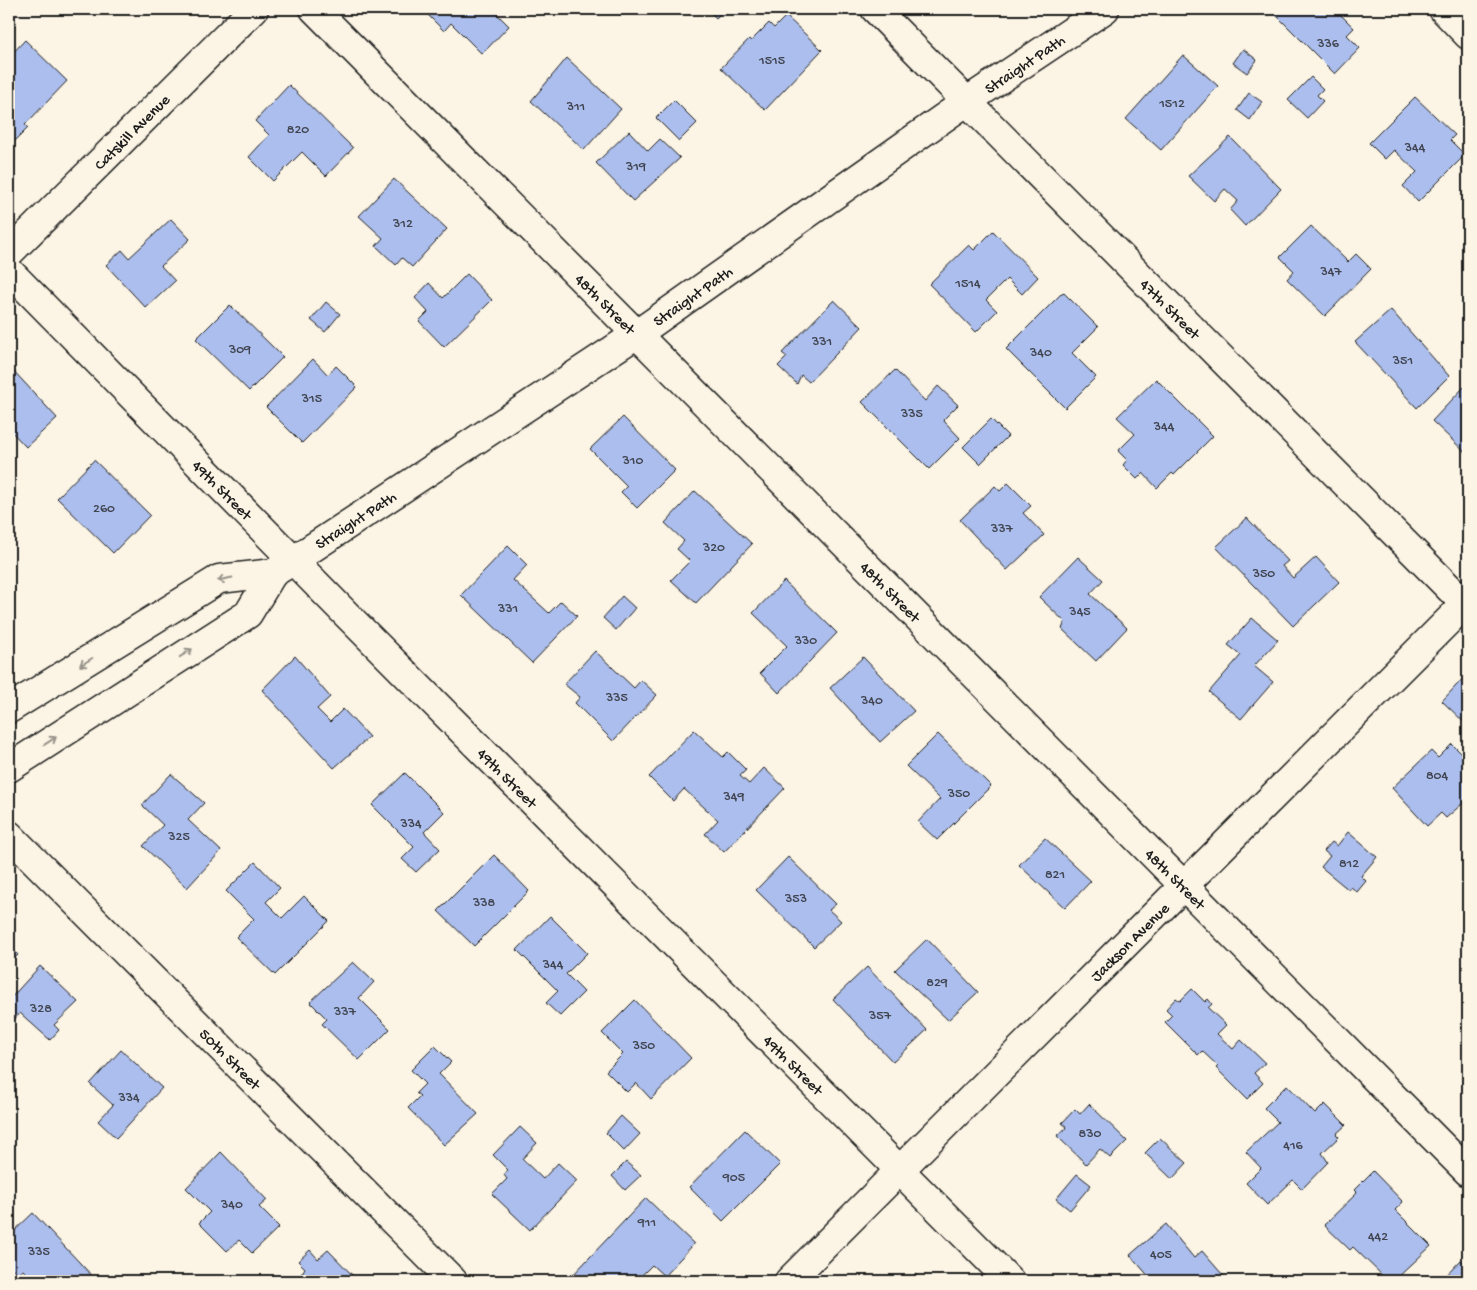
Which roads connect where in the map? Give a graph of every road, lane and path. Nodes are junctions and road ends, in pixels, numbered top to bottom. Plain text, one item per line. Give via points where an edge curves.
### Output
1 (254, 9) edge
2 (314, 9) edge
3 (874, 9) edge
4 (1105, 9) edge
5 (1443, 9) edge
6 (1468, 34) edge
7 (966, 102) junction
8 (9, 253) edge
9 (9, 271) edge
10 (637, 334) junction
11 (284, 566) junction
12 (1467, 604) edge
13 (9, 709) edge
14 (9, 768) edge
15 (9, 836) edge
16 (1184, 886) junction
17 (900, 1171) junction
18 (1468, 1172) edge
19 (453, 1281) edge
20 (789, 1281) edge
21 (1010, 1281) edge

1 - 8 street, Catskill Avenue
2 - 10 street, 48th Street
3 - 7 street, 47th Street
4 - 7 street, Straight Path
5 - 6 street
7 - 10 street, Straight Path
7 - 12 street, 47th Street
9 - 11 street, 49th Street
10 - 11 street, Straight Path
10 - 16 street, 48th Street
11 -> 13 street, Straight Path via 219,580
14 -> 11 street, Straight Path via 248,614
11 - 17 street, 49th Street
12 - 16 street, Jackson Avenue
15 - 19 street, 50th Street
16 - 17 street, Jackson Avenue
16 - 18 street, 48th Street
17 - 20 street, Jackson Avenue
17 - 21 street, 49th Street

